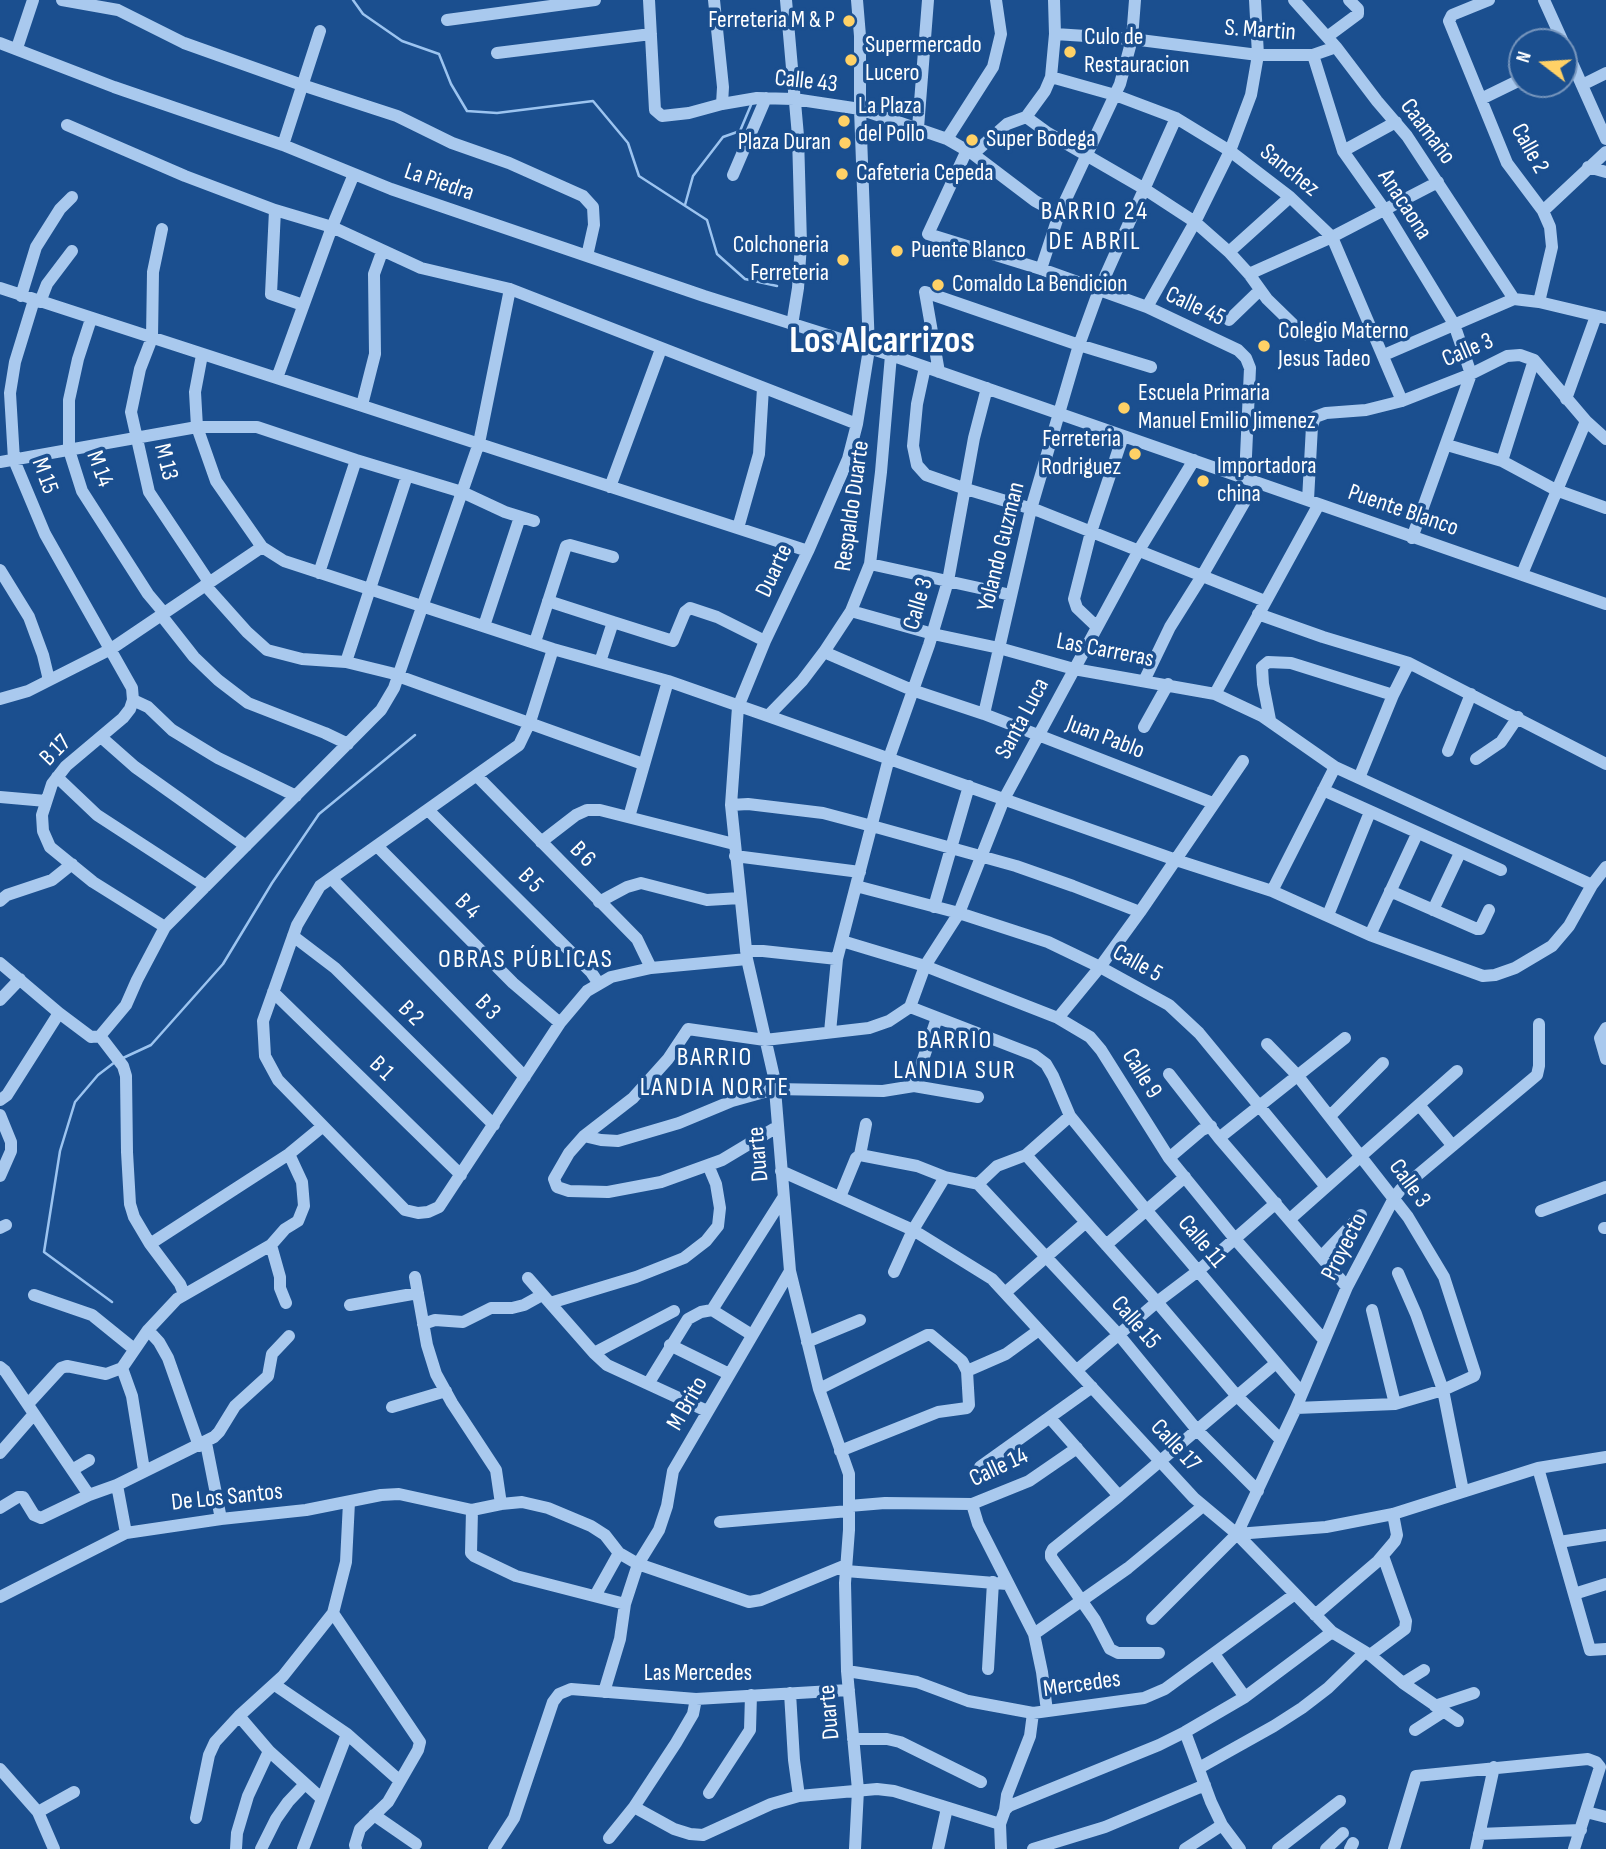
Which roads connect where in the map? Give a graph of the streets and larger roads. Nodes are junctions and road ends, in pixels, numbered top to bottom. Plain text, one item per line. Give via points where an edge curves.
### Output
1 (33, 0) edge
2 (62, 0) edge
3 (595, 0) edge
4 (649, 0) edge
5 (714, 0) edge
6 (786, 0) edge
7 (857, 0) edge
8 (929, 0) edge
9 (996, 0) edge
10 (1054, 0) edge
11 (1135, 0) edge
12 (1255, 0) edge
13 (1294, 0) edge
14 (1349, 0) edge
15 (1487, 0) edge
16 (1544, 0) edge
17 (541, 4) edge
18 (447, 20) dead end
19 (1556, 28) edge
20 (320, 32) dead end
21 (651, 34) junction
22 (1055, 34) junction
23 (1132, 39) junction
24 (1331, 42) junction
25 (0, 43) edge
26 (18, 48) junction
27 (497, 53) dead end
28 (1258, 55) junction
29 (1313, 55) junction
30 (1606, 73) edge
31 (1051, 77) junction
32 (1578, 77) edge
33 (302, 85) junction
34 (1582, 85) junction
35 (1508, 86) edge
36 (1115, 94) junction
37 (766, 98) junction
38 (794, 99) junction
39 (1481, 99) junction
40 (722, 104) junction
41 (860, 110) junction
42 (1026, 117) junction
43 (1176, 118) junction
44 (1396, 122) junction
45 (67, 125) dead end
46 (918, 128) junction
47 (947, 139) junction
48 (1606, 139) edge
49 (283, 145) junction
50 (1230, 151) junction
51 (1343, 151) junction
52 (970, 152) junction
53 (1606, 152) edge
54 (1087, 155) junction
55 (1588, 167) junction
56 (1606, 172) edge
57 (354, 174) junction
58 (733, 174) dead end
59 (1438, 182) junction
60 (1143, 188) junction
61 (72, 197) dead end
62 (1290, 197) junction
63 (275, 209) junction
64 (1384, 209) junction
65 (1543, 211) junction
66 (1059, 214) junction
67 (1195, 222) junction
68 (331, 227) junction
69 (162, 229) dead end
70 (1332, 237) junction
71 (72, 251) dead end
72 (382, 251) junction
73 (1229, 252) junction
74 (587, 256) junction
75 (1041, 269) junction
76 (1249, 274) junction
77 (0, 289) edge
78 (510, 289) junction
79 (1099, 290) junction
80 (1260, 290) junction
81 (31, 299) junction
82 (1514, 299) junction
83 (1539, 302) junction
84 (303, 305) junction
85 (1147, 307) junction
86 (1601, 317) edge
87 (92, 319) junction
88 (1229, 320) dead end
89 (1454, 324) junction
90 (792, 325) junction
91 (1304, 335) dead end
92 (152, 338) junction
93 (1079, 345) junction
94 (661, 349) junction
95 (869, 349) junction
96 (202, 355) junction
97 (891, 355) junction
98 (1384, 355) junction
99 (1534, 360) junction
100 (925, 366) junction
101 (1151, 367) dead end
102 (939, 372) junction
103 (1471, 374) junction
104 (278, 378) junction
105 (763, 388) junction
106 (987, 388) junction
107 (1566, 399) junction
108 (1402, 401) junction
109 (362, 405) junction
110 (1058, 414) junction
111 (1586, 421) junction
112 (857, 424) junction
113 (197, 427) junction
114 (1123, 436) junction
115 (137, 437) junction
116 (1606, 439) edge
117 (479, 443) junction
118 (1447, 445) junction
119 (69, 450) junction
120 (14, 460) junction
121 (356, 460) junction
122 (1194, 460) junction
123 (1502, 461) junction
124 (0, 462) edge
125 (407, 476) junction
126 (1251, 480) junction
127 (610, 487) junction
128 (965, 489) junction
129 (1556, 490) junction
130 (462, 492) junction
131 (1314, 502) junction
132 (1606, 508) edge
133 (1031, 509) junction
134 (520, 517) junction
135 (534, 521) dead end
136 (738, 528) junction
137 (1091, 532) junction
138 (1412, 538) junction
139 (262, 547) junction
140 (1139, 550) junction
141 (808, 551) junction
142 (613, 557) dead end
143 (870, 564) junction
144 (0, 570) edge
145 (319, 573) junction
146 (1522, 574) junction
147 (1202, 576) junction
148 (948, 581) junction
149 (207, 583) junction
150 (370, 589) junction
151 (1011, 595) junction
152 (548, 601) junction
153 (1265, 601) junction
154 (1606, 604) edge
155 (422, 606) junction
156 (851, 611) junction
157 (162, 614) junction
158 (1258, 614) junction
159 (613, 622) junction
160 (484, 626) junction
161 (1097, 627) junction
162 (933, 634) junction
163 (765, 641) junction
164 (535, 642) junction
165 (999, 648) junction
166 (111, 649) junction
167 (553, 649) junction
168 (824, 652) junction
169 (346, 662) junction
170 (600, 662) junction
171 (1409, 663) junction
172 (1074, 669) junction
173 (398, 676) junction
174 (49, 680) junction
175 (668, 681) junction
176 (1144, 681) junction
177 (1168, 684) junction
178 (912, 690) junction
179 (1215, 694) junction
180 (1471, 694) junction
181 (1393, 695) junction
182 (0, 699) edge
183 (133, 700) junction
184 (738, 707) junction
185 (984, 714) junction
186 (768, 716) junction
187 (1518, 718) junction
188 (1270, 720) junction
189 (530, 722) junction
190 (1144, 727) dead end
191 (1039, 735) junction
192 (101, 737) junction
193 (348, 744) junction
194 (1448, 751) dead end
195 (889, 758) junction
196 (1476, 759) dead end
197 (1243, 761) dead end
198 (643, 764) junction
199 (1606, 764) edge
200 (1335, 767) junction
201 (477, 776) junction
202 (57, 777) junction
203 (1359, 778) junction
204 (969, 786) junction
205 (1323, 790) junction
206 (296, 796) junction
207 (0, 797) edge
208 (1004, 799) junction
209 (46, 801) junction
210 (1213, 803) junction
211 (731, 805) junction
212 (428, 810) junction
213 (1370, 812) junction
214 (629, 817) junction
215 (872, 826) junction
216 (1417, 834) junction
217 (541, 842) junction
218 (246, 846) junction
219 (377, 846) junction
220 (950, 848) junction
221 (735, 850) junction
222 (1460, 853) junction
223 (982, 856) junction
224 (1177, 860) junction
225 (72, 864) junction
226 (1606, 867) edge
227 (1501, 870) dead end
228 (331, 878) junction
229 (858, 879) junction
230 (1592, 885) junction
231 (205, 887) junction
232 (1272, 891) junction
233 (1390, 891) junction
234 (740, 898) junction
235 (0, 901) edge
236 (599, 902) junction
237 (934, 907) junction
238 (1489, 909) dead end
239 (1433, 910) junction
240 (1140, 912) junction
241 (959, 913) junction
242 (1328, 915) junction
243 (165, 927) junction
244 (1370, 935) junction
245 (293, 936) junction
246 (842, 941) junction
247 (746, 955) junction
248 (837, 959) junction
249 (0, 963) edge
250 (925, 967) junction
251 (1100, 967) junction
252 (651, 968) junction
253 (20, 979) junction
254 (599, 984) junction
255 (273, 992) junction
256 (0, 1000) edge
257 (910, 1007) junction
258 (60, 1013) junction
259 (937, 1018) junction
260 (1058, 1018) junction
261 (560, 1023) junction
262 (1539, 1024) dead end
263 (1606, 1028) edge
264 (830, 1032) junction
265 (100, 1036) junction
266 (1345, 1038) dead end
267 (765, 1040) junction
268 (1267, 1044) dead end
269 (1603, 1052) edge
270 (1383, 1063) dead end
271 (1457, 1071) dead end
272 (1169, 1074) dead end
273 (1297, 1076) junction
274 (525, 1077) junction
275 (914, 1086) junction
276 (775, 1089) junction
277 (978, 1097) dead end
278 (0, 1100) edge
279 (1258, 1105) junction
280 (1420, 1106) junction
281 (0, 1115) edge
282 (1070, 1116) junction
283 (1330, 1116) junction
284 (866, 1124) dead end
285 (494, 1125) junction
286 (323, 1126) junction
287 (1211, 1126) junction
288 (777, 1127) junction
289 (583, 1136) junction
290 (1219, 1138) junction
291 (1452, 1145) junction
292 (289, 1154) junction
293 (860, 1155) junction
294 (1026, 1155) junction
295 (1363, 1156) junction
296 (1169, 1158) junction
297 (708, 1165) junction
298 (781, 1171) junction
299 (461, 1175) junction
300 (0, 1176) edge
301 (945, 1177) junction
302 (1185, 1177) junction
303 (978, 1184) junction
304 (1326, 1187) junction
305 (1606, 1187) edge
306 (840, 1197) junction
307 (783, 1198) junction
308 (1394, 1198) junction
309 (1276, 1203) junction
310 (1147, 1211) junction
311 (1541, 1211) dead end
312 (1361, 1215) dead end
313 (1290, 1219) junction
314 (1085, 1223) junction
315 (914, 1230) junction
316 (1236, 1239) junction
317 (150, 1244) junction
318 (271, 1245) junction
319 (1106, 1245) junction
320 (1322, 1256) junction
321 (1046, 1257) junction
322 (790, 1271) junction
323 (1198, 1271) junction
324 (894, 1272) dead end
325 (1398, 1273) dead end
326 (415, 1277) dead end
327 (528, 1278) dead end
328 (1348, 1287) junction
329 (1006, 1292) junction
330 (418, 1293) junction
331 (184, 1294) junction
332 (34, 1295) dead end
333 (546, 1299) junction
334 (1157, 1302) junction
335 (286, 1303) dead end
336 (351, 1305) dead end
337 (712, 1310) junction
338 (1371, 1310) dead end
339 (674, 1311) dead end
340 (860, 1320) dead end
341 (423, 1324) junction
342 (148, 1330) junction
343 (1040, 1330) junction
344 (752, 1335) junction
345 (1119, 1335) junction
346 (289, 1336) dead end
347 (1324, 1340) junction
348 (807, 1342) junction
349 (670, 1345) junction
350 (134, 1349) junction
351 (594, 1353) junction
352 (1276, 1363) junction
353 (0, 1367) edge
354 (122, 1368) junction
355 (1077, 1370) junction
356 (967, 1371) junction
357 (729, 1374) junction
358 (648, 1384) junction
359 (1093, 1387) junction
360 (820, 1389) junction
361 (1443, 1390) junction
362 (446, 1391) junction
363 (1302, 1393) junction
364 (1236, 1395) junction
365 (1395, 1405) junction
366 (392, 1407) dead end
367 (1296, 1408) junction
368 (31, 1409) junction
369 (708, 1411) junction
370 (1050, 1419) junction
371 (1197, 1430) junction
372 (1281, 1440) junction
373 (203, 1444) junction
374 (1077, 1448) junction
375 (840, 1451) junction
376 (0, 1453) edge
377 (1606, 1457) edge
378 (89, 1460) dead end
379 (1160, 1462) junction
380 (980, 1466) dead end
381 (1538, 1468) junction
382 (72, 1470) junction
383 (145, 1470) junction
384 (117, 1485) junction
385 (1258, 1491) junction
386 (1463, 1491) junction
387 (89, 1495) junction
388 (1119, 1496) junction
389 (349, 1502) junction
390 (501, 1504) junction
391 (972, 1504) junction
392 (1203, 1506) junction
393 (0, 1508) edge
394 (849, 1508) junction
395 (472, 1510) junction
396 (1393, 1514) junction
397 (221, 1519) junction
398 (720, 1522) dead end
399 (126, 1533) junction
400 (1237, 1534) junction
401 (1606, 1535) edge
402 (1559, 1542) junction
403 (619, 1553) junction
404 (1383, 1556) junction
405 (638, 1564) junction
406 (846, 1568) junction
407 (993, 1582) junction
408 (1007, 1584) junction
409 (1606, 1584) edge
410 (1295, 1594) junction
411 (1574, 1594) junction
412 (595, 1596) junction
413 (0, 1597) edge
414 (1081, 1602) junction
415 (625, 1604) junction
416 (333, 1613) junction
417 (1315, 1615) junction
418 (1153, 1619) dead end
419 (1332, 1632) junction
420 (1034, 1634) junction
421 (1606, 1649) edge
422 (1158, 1653) dead end
423 (1368, 1653) junction
424 (1214, 1654) junction
425 (988, 1669) dead end
426 (1424, 1670) dead end
427 (847, 1671) junction
428 (1403, 1683) junction
429 (275, 1685) junction
430 (849, 1690) junction
431 (604, 1692) junction
432 (790, 1693) junction
433 (1475, 1693) dead end
434 (751, 1695) junction
435 (1245, 1697) junction
436 (696, 1699) junction
437 (1439, 1709) junction
438 (1047, 1711) junction
439 (1033, 1713) junction
440 (239, 1716) junction
441 (1458, 1721) dead end
442 (1415, 1730) dead end
443 (1185, 1732) junction
444 (347, 1734) junction
445 (853, 1739) junction
446 (269, 1751) junction
447 (1494, 1767) junction
448 (1199, 1768) junction
449 (0, 1769) edge
450 (400, 1781) junction
451 (981, 1782) dead end
452 (305, 1784) junction
453 (1205, 1785) junction
454 (858, 1790) junction
455 (74, 1792) dead end
456 (709, 1793) dead end
457 (799, 1796) junction
458 (321, 1798) junction
459 (1340, 1801) dead end
460 (634, 1807) junction
461 (947, 1808) junction
462 (1005, 1810) junction
463 (38, 1812) junction
464 (1586, 1812) junction
465 (374, 1815) junction
466 (1606, 1817) edge
467 (196, 1818) dead end
468 (1000, 1825) junction
469 (1222, 1825) junction
470 (1581, 1830) junction
471 (1343, 1833) dead end
472 (1479, 1834) junction
473 (609, 1838) dead end
474 (416, 1844) dead end
475 (54, 1849) edge
476 (236, 1849) edge
477 (261, 1849) edge
478 (303, 1849) edge
479 (356, 1849) edge
480 (494, 1849) edge
481 (855, 1849) edge
482 (938, 1849) edge
483 (1001, 1849) edge
484 (1033, 1849) edge
485 (1185, 1849) edge
486 (1240, 1849) edge
487 (1278, 1849) edge
488 (1326, 1849) edge
489 (1394, 1849) edge
490 (1476, 1849) edge
491 (1574, 1849) edge

1 - 26 street
2 - 33 street via 118,10 184,43
3 - 17 street
4 - 21 street
5 - 40 street
6 - 38 street
7 - 41 street, Duarte
8 - 46 street
9 - 47 street via 1002,34 993,67
10 - 22 street
11 - 23 street
12 - 28 street
13 - 24 street, Caamaño
14 - 24 street, S. Martin via 1358,14
15 - 39 street, Calle 2 via 1449,17
16 - 19 street
17 - 18 street
20 - 33 street
21 - 27 street
21 - 40 street, Calle 43 via 658,114 689,113
22 - 23 street, S. Martin
22 - 31 street
23 - 28 street, S. Martin
23 - 36 street
24 - 29 street, S. Martin
24 - 44 street, Caamaño
25 - 26 street, La Piedra
26 - 49 street, La Piedra via 114,87
28 - 29 street, S. Martin
28 - 50 street via 1251,95
29 - 51 street, Anacaona
30 - 34 street
31 - 36 street, Sanchez
31 - 42 street
32 - 34 street
33 - 49 street
33 - 74 street via 397,116 452,144 583,196 593,207
34 - 48 street
35 - 39 street
36 - 43 street, Sanchez
36 - 54 street
37 - 38 street, Calle 43
37 - 40 street, Calle 43
37 - 58 street
38 - 41 street, Calle 43
38 - 90 street via 801,244
39 - 65 street, Calle 2 via 1507,163
41 - 46 street, Calle 43
41 - 95 street, Duarte
42 - 52 street via 1007,124
42 - 54 street
43 - 50 street, Sanchez
43 - 60 street, Yolando Guzman
44 - 51 street
44 - 59 street, Caamaño
45 - 63 street
46 - 47 street, Calle 43
47 - 52 street, Calle 43
49 - 57 street, La Piedra
50 - 62 street, Sanchez
50 - 67 street
51 - 64 street, Anacaona
52 - 66 street, Calle 43
52 - 75 street, Calle 45 via 928,234
53 - 55 street
54 - 60 street
54 - 66 street
55 - 56 street
55 - 65 street
57 - 68 street
57 - 74 street, La Piedra
59 - 64 street
59 - 82 street, Caamaño
60 - 67 street
60 - 79 street, Yolando Guzman
61 - 81 street via 38,244
62 - 70 street, Sanchez
62 - 73 street
63 - 68 street
63 - 84 street via 271,294
64 - 70 street
64 - 89 street, Anacaona
65 - 83 street, Calle 2 via 1552,247
66 - 75 street
67 - 73 street
67 - 85 street
68 - 72 street
68 - 84 street
69 - 92 street via 152,272
70 - 76 street
70 - 98 street, Sanchez
71 - 81 street
72 - 78 street via 421,268
72 - 109 street via 374,274 375,354
73 - 76 street
74 - 90 street, La Piedra
75 - 79 street, Calle 45
76 - 80 street
77 - 81 street
78 - 94 street
78 - 117 street
79 - 85 street, Calle 45
79 - 93 street, Yolando Guzman
80 - 88 street
80 - 91 street
81 - 87 street
81 - 120 street, M 15 via 10,393
82 - 83 street
82 - 89 street
83 - 86 street
84 - 104 street
85 - 126 street, Calle 45 via 1246,358 1250,368
86 - 107 street
87 - 92 street
87 - 119 street, M 14 via 69,400
89 - 98 street
89 - 103 street, Anacaona
90 - 95 street, La Piedra
92 - 96 street
92 - 115 street, M 13 via 139,369 131,412
93 - 101 street
93 - 102 street via 925,292
93 - 110 street, Yolando Guzman
94 - 105 street
94 - 127 street
95 - 97 street, Puente Blanco
95 - 112 street, Duarte
96 - 104 street
96 - 113 street via 195,392
97 - 100 street, Puente Blanco
97 - 143 street, Respaldo Duarte
98 - 108 street, Sanchez
99 - 103 street, Calle 3 via 1507,356
99 - 107 street
99 - 123 street
100 - 102 street, Puente Blanco
100 - 128 street via 913,446 917,465 926,475
102 - 106 street, Puente Blanco
103 - 108 street, Calle 3
103 - 118 street
104 - 109 street
105 - 112 street
105 - 136 street via 759,454
106 - 110 street, Puente Blanco
106 - 128 street, Calle 3
107 - 111 street
108 - 131 street, Calle 3 via 1315,417
109 - 117 street
110 - 114 street, Puente Blanco
110 - 133 street, Yolando Guzman
111 - 116 street
111 - 129 street
112 - 141 street, Duarte via 848,458
113 - 115 street
113 - 121 street via 257,426
113 - 139 street via 216,481
114 - 122 street, Puente Blanco
114 - 137 street
115 - 119 street
115 - 149 street, M 13 via 149,492
117 - 127 street
117 - 130 street
118 - 123 street
118 - 138 street
119 - 120 street
119 - 157 street, M 14 via 82,491
120 - 124 street
120 - 166 street, M 15 via 45,534
121 - 125 street
121 - 145 street
122 - 126 street, Puente Blanco
122 - 140 street, Santa Luca
123 - 129 street
125 - 130 street
125 - 150 street
126 - 131 street, Puente Blanco
126 - 147 street
127 - 136 street
128 - 133 street
128 - 148 street, Calle 3
129 - 132 street
129 - 146 street
130 - 134 street
130 - 155 street
131 - 138 street, Puente Blanco
131 - 153 street
133 - 137 street
133 - 151 street, Yolando Guzman
134 - 135 street
134 - 160 street
136 - 141 street
137 - 140 street
137 - 161 street via 1074,599
138 - 146 street, Puente Blanco
139 - 145 street via 284,561
139 - 149 street
140 - 147 street
140 - 161 street, Santa Luca
141 - 163 street, Duarte
142 - 152 street via 566,546
143 - 148 street
143 - 156 street, Respaldo Duarte
144 - 174 street via 29,617
145 - 150 street
146 - 154 street, Puente Blanco
147 - 153 street
147 - 176 street
148 - 151 street
148 - 162 street, Calle 3
149 - 157 street
149 - 169 street, M 13 via 267,649 302,659
150 - 155 street
150 - 169 street
151 - 165 street, Yolando Guzman
152 - 159 street
152 - 164 street
153 - 158 street
155 - 160 street
155 - 173 street
156 - 162 street, Las Carreras
156 - 168 street, Respaldo Duarte
157 - 166 street
157 - 193 street, M 14 via 194,657 248,702
158 - 171 street
158 - 179 street
159 - 163 street via 673,641 690,608
159 - 170 street
160 - 164 street
161 - 172 street, Santa Luca
162 - 165 street, Las Carreras
162 - 178 street, Calle 3
163 - 184 street, Duarte
164 - 167 street
165 - 172 street, Las Carreras
165 - 185 street, Yolando Guzman
166 - 174 street
166 - 183 street via 132,688
167 - 170 street
167 - 189 street
168 - 178 street, Juan Pablo
168 - 186 street, Respaldo Duarte
169 - 173 street, M 13
170 - 175 street
171 - 180 street
171 - 181 street
172 - 176 street, Las Carreras
172 - 191 street, Santa Luca
173 - 189 street, M 13
173 - 193 street via 381,710
174 - 182 street
175 - 184 street
175 - 198 street
176 - 177 street, Las Carreras
177 - 179 street, Las Carreras
177 - 190 street
178 - 185 street, Juan Pablo
178 - 195 street, Calle 3
179 - 188 street, Las Carreras
180 - 187 street
180 - 194 street
181 - 188 street via 1291,663 1268,662 1262,667
181 - 203 street
183 - 192 street, B 17 via 123,719
183 - 206 street via 218,758
184 - 186 street
184 - 211 street, Duarte
185 - 191 street, Juan Pablo
186 - 195 street
187 - 196 street via 1501,743
187 - 199 street
188 - 200 street, Las Carreras
189 - 198 street, M 13
189 - 201 street via 519,745
191 - 208 street, Santa Luca
191 - 210 street, Juan Pablo
192 - 202 street, B 17
192 - 218 street via 135,767
193 - 206 street
195 - 204 street
195 - 215 street, Calle 3
197 - 210 street
198 - 214 street
200 - 203 street, Las Carreras
200 - 205 street
201 - 212 street
201 - 217 street, B 6
202 - 209 street, B 17
202 - 231 street via 97,815
203 - 230 street, Las Carreras
204 - 208 street
204 - 220 street
205 - 213 street
205 - 232 street
206 - 218 street
207 - 209 street
208 - 223 street, Santa Luca
208 - 224 street
209 - 225 street, B 17 via 43,831 50,847
210 - 224 street
211 - 215 street via 823,813
211 - 221 street, Duarte
212 - 219 street
212 - 254 street, B 5
213 - 216 street
213 - 242 street
214 - 217 street, Calle 5 via 587,810
214 - 221 street, Calle 5
215 - 220 street
215 - 229 street, Calle 3
216 - 222 street
216 - 233 street
217 - 236 street, B 6
218 - 231 street
219 - 228 street
219 - 261 street, B 4 via 513,983
220 - 223 street
220 - 237 street
221 - 229 street, Calle 5
221 - 234 street, Duarte
222 - 227 street
222 - 239 street
223 - 240 street
223 - 241 street, Santa Luca
224 - 232 street
224 - 240 street
225 - 235 street via 52,880
225 - 243 street, B 17
226 - 230 street
228 - 245 street via 320,886
228 - 274 street, B 3
229 - 237 street, Calle 5
229 - 246 street, Calle 3
230 - 244 street via 1552,946 1496,975 1483,976
231 - 243 street
232 - 242 street
233 - 239 street
233 - 244 street
234 - 236 street via 707,900 641,883
234 - 247 street, Duarte
236 - 252 street, B 6 via 637,939
237 - 241 street, Calle 5
238 - 239 street via 1479,930
240 - 251 street
241 - 250 street, Santa Luca
241 - 251 street, Calle 5 via 1048,942
242 - 244 street
243 - 265 street via 126,1005
245 - 255 street
245 - 285 street, B 2 via 335,968
246 - 248 street, Calle 3
246 - 250 street, Calle 9
247 - 248 street via 763,950
247 - 252 street
247 - 267 street, Duarte
248 - 264 street, Calle 3
249 - 253 street
250 - 257 street, Santa Luca
250 - 260 street, Calle 9
251 - 260 street
251 - 279 street, Calle 5 via 1169,1005 1199,1033
252 - 254 street
253 - 256 street
253 - 258 street
254 - 261 street via 587,991
255 - 286 street via 263,1021 265,1056 278,1080
255 - 299 street, B 1
257 - 259 street, Calle 11
257 - 264 street via 869,1028
258 - 265 street via 91,1037
258 - 278 street
259 - 275 street
259 - 282 street, Calle 11 via 1034,1055 1046,1064
260 - 296 street, Calle 9 via 1090,1037 1101,1050
261 - 274 street
262 - 291 street, Proyecto via 1537,1075
263 - 269 street via 1600,1038
264 - 267 street
265 - 317 street via 126,1076 130,1204
266 - 273 street
267 - 276 street, Duarte
267 - 289 street via 688,1029 633,1098
268 - 273 street, Calle 3
270 - 283 street
271 - 280 street
272 - 287 street
273 - 279 street
273 - 283 street, Calle 3
274 - 285 street
275 - 276 street via 883,1091
275 - 277 street
276 - 288 street, Duarte
276 - 289 street via 618,1141
279 - 290 street
279 - 304 street, Calle 5
280 - 291 street
280 - 295 street
281 - 300 street via 11,1152
282 - 294 street
282 - 310 street, Calle 11
283 - 295 street, Calle 3
284 - 293 street
285 - 299 street
286 - 292 street
286 - 299 street via 405,1210 418,1213 439,1207
287 - 290 street
287 - 296 street
288 - 297 street
288 - 298 street, Duarte
289 - 297 street via 554,1179 557,1187 608,1192 661,1182
290 - 309 street
291 - 308 street, Proyecto
292 - 317 street
292 - 318 street via 302,1182 304,1206 298,1221
293 - 301 street via 917,1166
293 - 306 street
294 - 303 street via 997,1166
294 - 314 street
295 - 304 street
295 - 308 street, Calle 3
296 - 302 street, Calle 9
297 - 333 street via 720,1208 718,1226 706,1241 684,1258 636,1277
298 - 306 street, Calle 17
298 - 307 street, Duarte
301 - 303 street
301 - 315 street
302 - 310 street
302 - 316 street, Calle 9
303 - 321 street, Calle 15
304 - 313 street
305 - 311 street
306 - 315 street, Calle 17
307 - 322 street, Duarte
307 - 337 street
308 - 328 street, Proyecto
308 - 361 street, Calle 3 via 1444,1277 1475,1373
309 - 313 street
309 - 316 street
310 - 319 street
310 - 323 street, Calle 11
312 - 320 street
313 - 320 street
314 - 319 street
314 - 321 street
315 - 324 street
315 - 329 street, Calle 17 via 985,1273
316 - 323 street
316 - 347 street, Calle 9
317 - 331 street
318 - 331 street
318 - 335 street
319 - 334 street
320 - 328 street
321 - 329 street
321 - 345 street, Calle 15
322 - 344 street, M Brito
322 - 348 street, Duarte
323 - 334 street
323 - 352 street, Calle 11
325 - 361 street
326 - 330 street
327 - 333 street
328 - 347 street, Proyecto
329 - 343 street, Calle 17
330 - 336 street
330 - 341 street
331 - 342 street
332 - 350 street via 92,1315
333 - 341 street via 491,1308 463,1322
333 - 351 street
334 - 345 street
334 - 364 street
337 - 344 street
337 - 349 street via 688,1319
338 - 365 street
339 - 351 street
340 - 348 street
341 - 362 street via 436,1374
342 - 350 street
342 - 373 street via 168,1358
343 - 355 street, Calle 17
343 - 356 street via 1006,1354
344 - 357 street, M Brito
345 - 355 street
345 - 371 street, Calle 15
346 - 373 street via 272,1354 268,1376
347 - 363 street, Proyecto
348 - 360 street, Duarte
349 - 357 street
349 - 358 street
350 - 354 street
351 - 358 street via 607,1365
352 - 363 street, Calle 11
352 - 364 street
353 - 368 street
354 - 368 street via 106,1374 61,1368
354 - 383 street via 132,1396
355 - 359 street, Calle 17
356 - 360 street via 962,1361 927,1335
356 - 375 street via 967,1408 938,1412
357 - 369 street, M Brito
358 - 369 street
359 - 370 street
359 - 379 street, Calle 17
360 - 375 street, Duarte
361 - 365 street
361 - 386 street
362 - 366 street
362 - 390 street via 496,1470
363 - 367 street, Proyecto
364 - 371 street
364 - 372 street
365 - 367 street
367 - 372 street, Proyecto
368 - 376 street
368 - 382 street
369 - 405 street, M Brito via 673,1471 659,1530
370 - 374 street
370 - 380 street
371 - 379 street
371 - 385 street, Calle 15
372 - 385 street, Proyecto
373 - 383 street
373 - 397 street
374 - 388 street
374 - 391 street, Calle 14 via 1029,1481
375 - 394 street, Duarte via 849,1474
377 - 381 street
378 - 382 street
379 - 388 street
379 - 392 street, Calle 17
381 - 386 street
381 - 402 street
382 - 387 street
383 - 384 street
384 - 387 street
384 - 399 street
385 - 400 street, Proyecto
386 - 396 street
387 - 393 street via 41,1518 23,1497
388 - 414 street via 1051,1553
389 - 395 street, De Los Santos via 398,1494
389 - 397 street, De Los Santos
389 - 416 street via 346,1562
390 - 395 street
390 - 403 street via 522,1502 570,1517 605,1535
391 - 394 street, Calle 14 via 885,1503
391 - 408 street
392 - 400 street, Calle 17
392 - 414 street
394 - 398 street, Calle 14
394 - 406 street, Duarte
395 - 412 street via 474,1556 516,1576
396 - 400 street via 1326,1527
396 - 404 street via 1396,1538
397 - 399 street, De Los Santos
399 - 413 street, De Los Santos
400 - 410 street, Calle 17
400 - 418 street, Proyecto
401 - 402 street
402 - 411 street
403 - 405 street
403 - 412 street
404 - 417 street
404 - 423 street via 1405,1629
405 - 406 street via 749,1602
405 - 415 street, M Brito
406 - 407 street
406 - 427 street, Duarte
407 - 408 street
407 - 425 street
408 - 420 street
409 - 411 street
410 - 417 street, Calle 17
410 - 424 street, Mercedes
411 - 421 street via 1590,1650
412 - 415 street
414 - 420 street
414 - 422 street via 1114,1652
415 - 431 street, M Brito via 621,1639
416 - 429 street
416 - 450 street via 420,1742
417 - 419 street, Calle 17
419 - 423 street, Calle 17
419 - 435 street
420 - 438 street
423 - 428 street, Calle 17
423 - 448 street via 1302,1708
424 - 435 street
424 - 438 street, Mercedes via 1154,1695
426 - 428 street
427 - 430 street, Duarte
427 - 439 street, Mercedes via 918,1682 968,1701
428 - 437 street, Calle 17
429 - 440 street
429 - 444 street
430 - 432 street, Las Mercedes
430 - 445 street, Duarte
431 - 436 street, Las Mercedes
431 - 480 street, Las Mercedes via 571,1689 553,1702 514,1818
432 - 434 street, Las Mercedes
432 - 457 street
433 - 437 street
434 - 436 street, Las Mercedes
434 - 456 street via 750,1730
435 - 443 street
436 - 460 street via 677,1743
437 - 441 street, Calle 17
437 - 442 street
438 - 439 street, Mercedes
439 - 462 street
440 - 446 street
440 - 467 street via 209,1755
443 - 448 street
443 - 462 street
444 - 450 street
444 - 458 street
445 - 451 street via 900,1742
445 - 454 street, Duarte
446 - 452 street
446 - 476 street via 248,1796
447 - 464 street via 1596,1762 1600,1768
447 - 472 street
447 - 489 street via 1416,1776
448 - 453 street
449 - 463 street
450 - 465 street
452 - 458 street
452 - 477 street via 276,1819
453 - 469 street
453 - 484 street via 1105,1827
454 - 457 street
454 - 461 street via 894,1791
454 - 481 street, Duarte
455 - 463 street
457 - 460 street via 703,1835 674,1829
458 - 478 street
459 - 487 street
460 - 473 street
461 - 468 street
461 - 482 street
462 - 468 street
463 - 475 street
464 - 466 street
464 - 470 street
465 - 474 street
465 - 479 street via 360,1829
468 - 483 street
469 - 485 street
469 - 486 street
470 - 472 street
470 - 491 street
471 - 488 street
472 - 490 street

